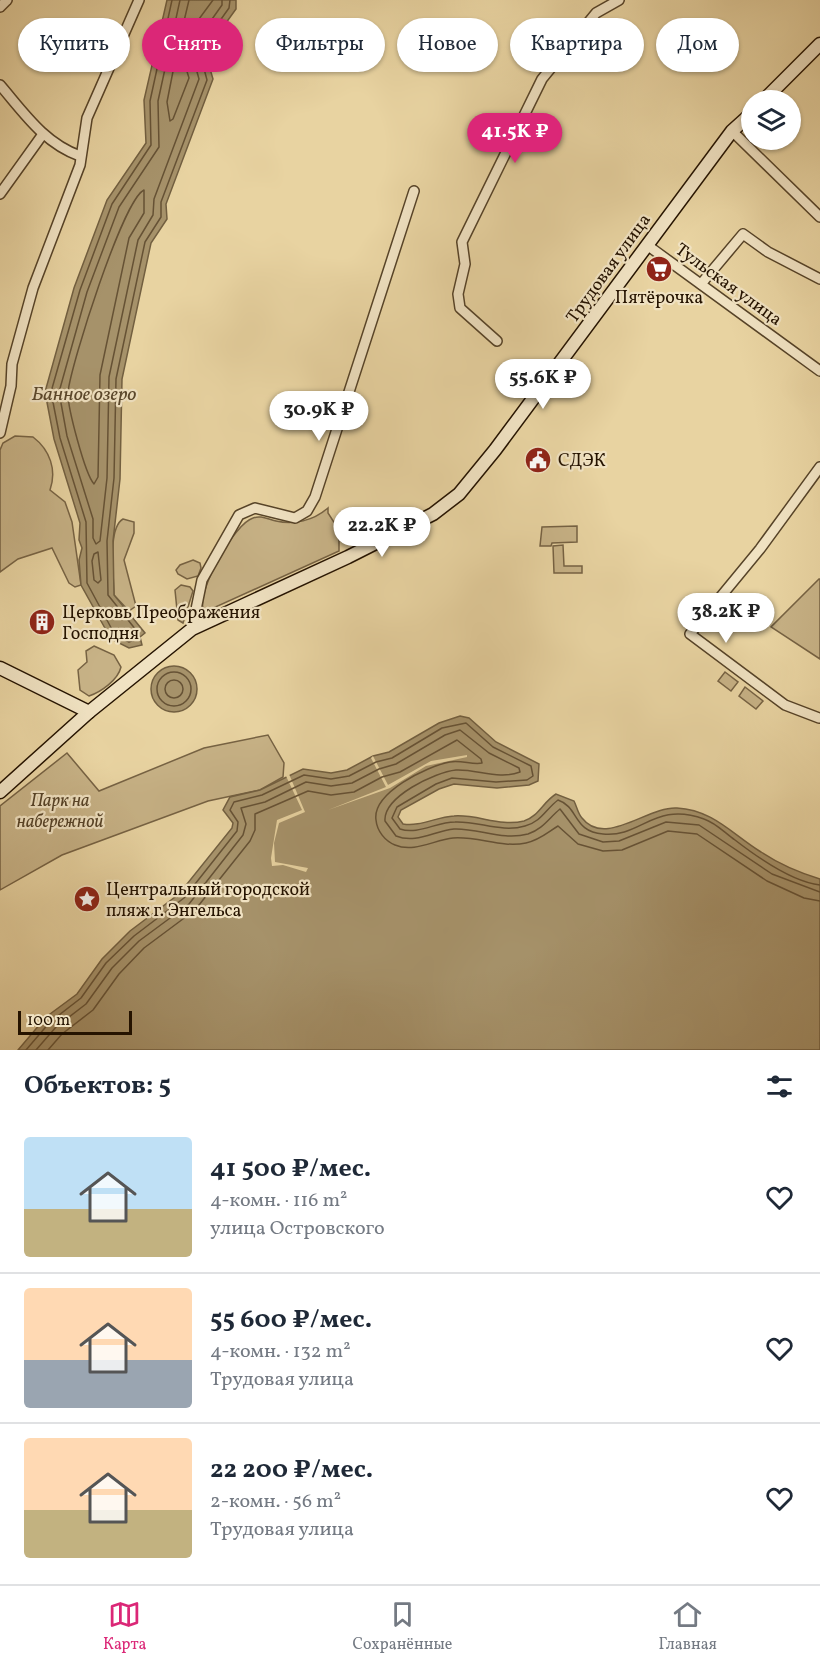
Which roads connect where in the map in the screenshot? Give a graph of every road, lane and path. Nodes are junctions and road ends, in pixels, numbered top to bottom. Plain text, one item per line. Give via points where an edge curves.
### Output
1 (7, 0) edge
2 (139, 0) edge
3 (619, 0) edge
4 (0, 7) edge
5 (818, 47) edge
6 (0, 85) edge
7 (774, 90) edge
8 (741, 123) edge
9 (732, 131) junction
10 (43, 134) junction
11 (80, 156) junction
12 (414, 191) dead end
13 (0, 194) edge
14 (820, 218) edge
15 (647, 245) junction
16 (820, 279) edge
17 (700, 284) junction
18 (497, 341) dead end
19 (820, 371) edge
20 (0, 433) edge
21 (820, 467) edge
22 (192, 629) junction
23 (0, 668) edge
24 (89, 712) junction
25 (819, 718) edge
26 (0, 792) edge

1 - 4 street
2 - 11 street via 87,118
3 - 18 street via 596,12 542,79 462,242 465,264 458,294 460,308
5 - 7 main road
6 - 10 street
8 - 9 main road, Трудовая улица
9 - 14 street
9 - 15 main road, Трудовая улица
10 - 11 street via 64,150
10 - 13 street
11 - 20 street via 80,165 33,288 12,364
12 - 22 street via 315,498 307,511 295,518 255,508 239,515 201,580
15 - 17 street, Тульская улица
15 - 22 main road, Трудовая улица via 459,494 433,514 391,537
16 - 17 street via 742,234
17 - 19 street, Тульская улица
21 - 25 street via 760,549 690,634 785,705
22 - 24 main road, Трудовая улица
23 - 24 main road
24 - 26 main road, Трудовая улица

